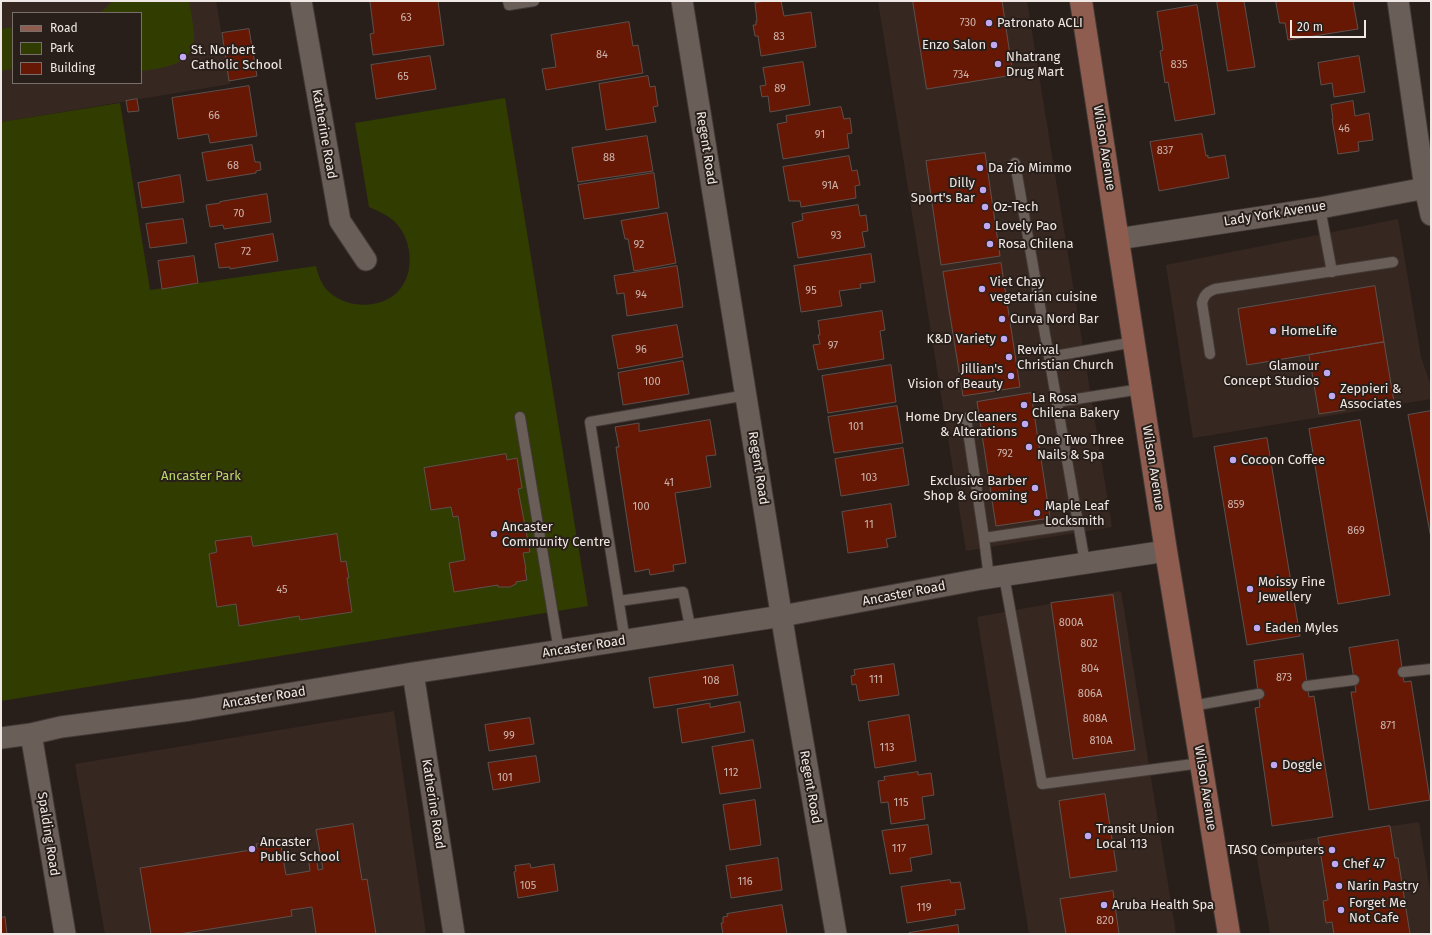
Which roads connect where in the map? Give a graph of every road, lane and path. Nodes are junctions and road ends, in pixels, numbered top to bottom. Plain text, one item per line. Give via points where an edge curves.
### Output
1 (301, 1) edge
2 (508, 1) edge
3 (534, 1) edge
4 (682, 1) edge
5 (1081, 1) edge
6 (1398, 1) edge
7 (1015, 163) dead end
8 (1428, 187) edge
9 (1320, 208) junction
10 (1431, 215) edge
11 (1118, 239) junction
12 (366, 260) dead end
13 (1393, 262) dead end
14 (1332, 272) junction
15 (1134, 342) junction
16 (1210, 354) dead end
17 (1049, 357) junction
18 (1141, 389) junction
19 (746, 395) junction
20 (1056, 402) junction
21 (520, 417) dead end
22 (966, 418) dead end
23 (1078, 524) junction
24 (984, 538) junction
25 (1166, 551) junction
26 (1085, 563) junction
27 (996, 577) junction
28 (619, 601) junction
29 (782, 616) junction
30 (691, 631) junction
31 (625, 641) junction
32 (559, 651) junction
33 (1431, 669) edge
34 (1403, 672) dead end
35 (413, 673) junction
36 (1354, 680) dead end
37 (1307, 686) dead end
38 (1259, 694) dead end
39 (1192, 706) junction
40 (31, 734) junction
41 (1, 738) edge
42 (1201, 763) junction
43 (65, 934) edge
44 (454, 934) edge
45 (836, 934) edge
46 (1229, 934) edge

1 - 12 street, Katherine Road via 340,221
2 - 3 lane via 508,5
4 - 19 street, Regent Road
5 - 11 main road, Wilson Avenue
6 - 8 street
7 - 17 lane
8 - 9 street, Lady York Avenue
8 - 10 street
9 - 11 street, Lady York Avenue
9 - 14 lane
11 - 15 main road, Wilson Avenue
13 - 14 lane
14 - 16 lane via 1208,292 1203,296 1202,303
15 - 17 lane
15 - 18 main road, Wilson Avenue
17 - 20 lane
18 - 20 lane
18 - 25 main road, Wilson Avenue
19 - 28 lane via 590,422
19 - 29 street, Regent Road
20 - 23 lane
21 - 32 lane
22 - 24 lane
23 - 24 lane
23 - 26 lane
24 - 27 lane
25 - 26 street, Ancaster Road
25 - 39 main road, Wilson Avenue
26 - 27 street, Ancaster Road
27 - 29 street, Ancaster Road
27 - 42 lane via 1042,784
28 - 30 lane via 683,592
28 - 31 lane
29 - 30 street, Ancaster Road
29 - 45 street, Regent Road
30 - 31 street, Ancaster Road
31 - 32 street, Ancaster Road
32 - 35 street, Ancaster Road
33 - 34 lane
35 - 40 street, Ancaster Road via 190,710 61,727
35 - 44 street, Katherine Road
36 - 37 lane
38 - 39 lane
39 - 42 main road, Wilson Avenue
40 - 41 street, Ancaster Road
40 - 43 street, Spalding Road
42 - 46 main road, Wilson Avenue

